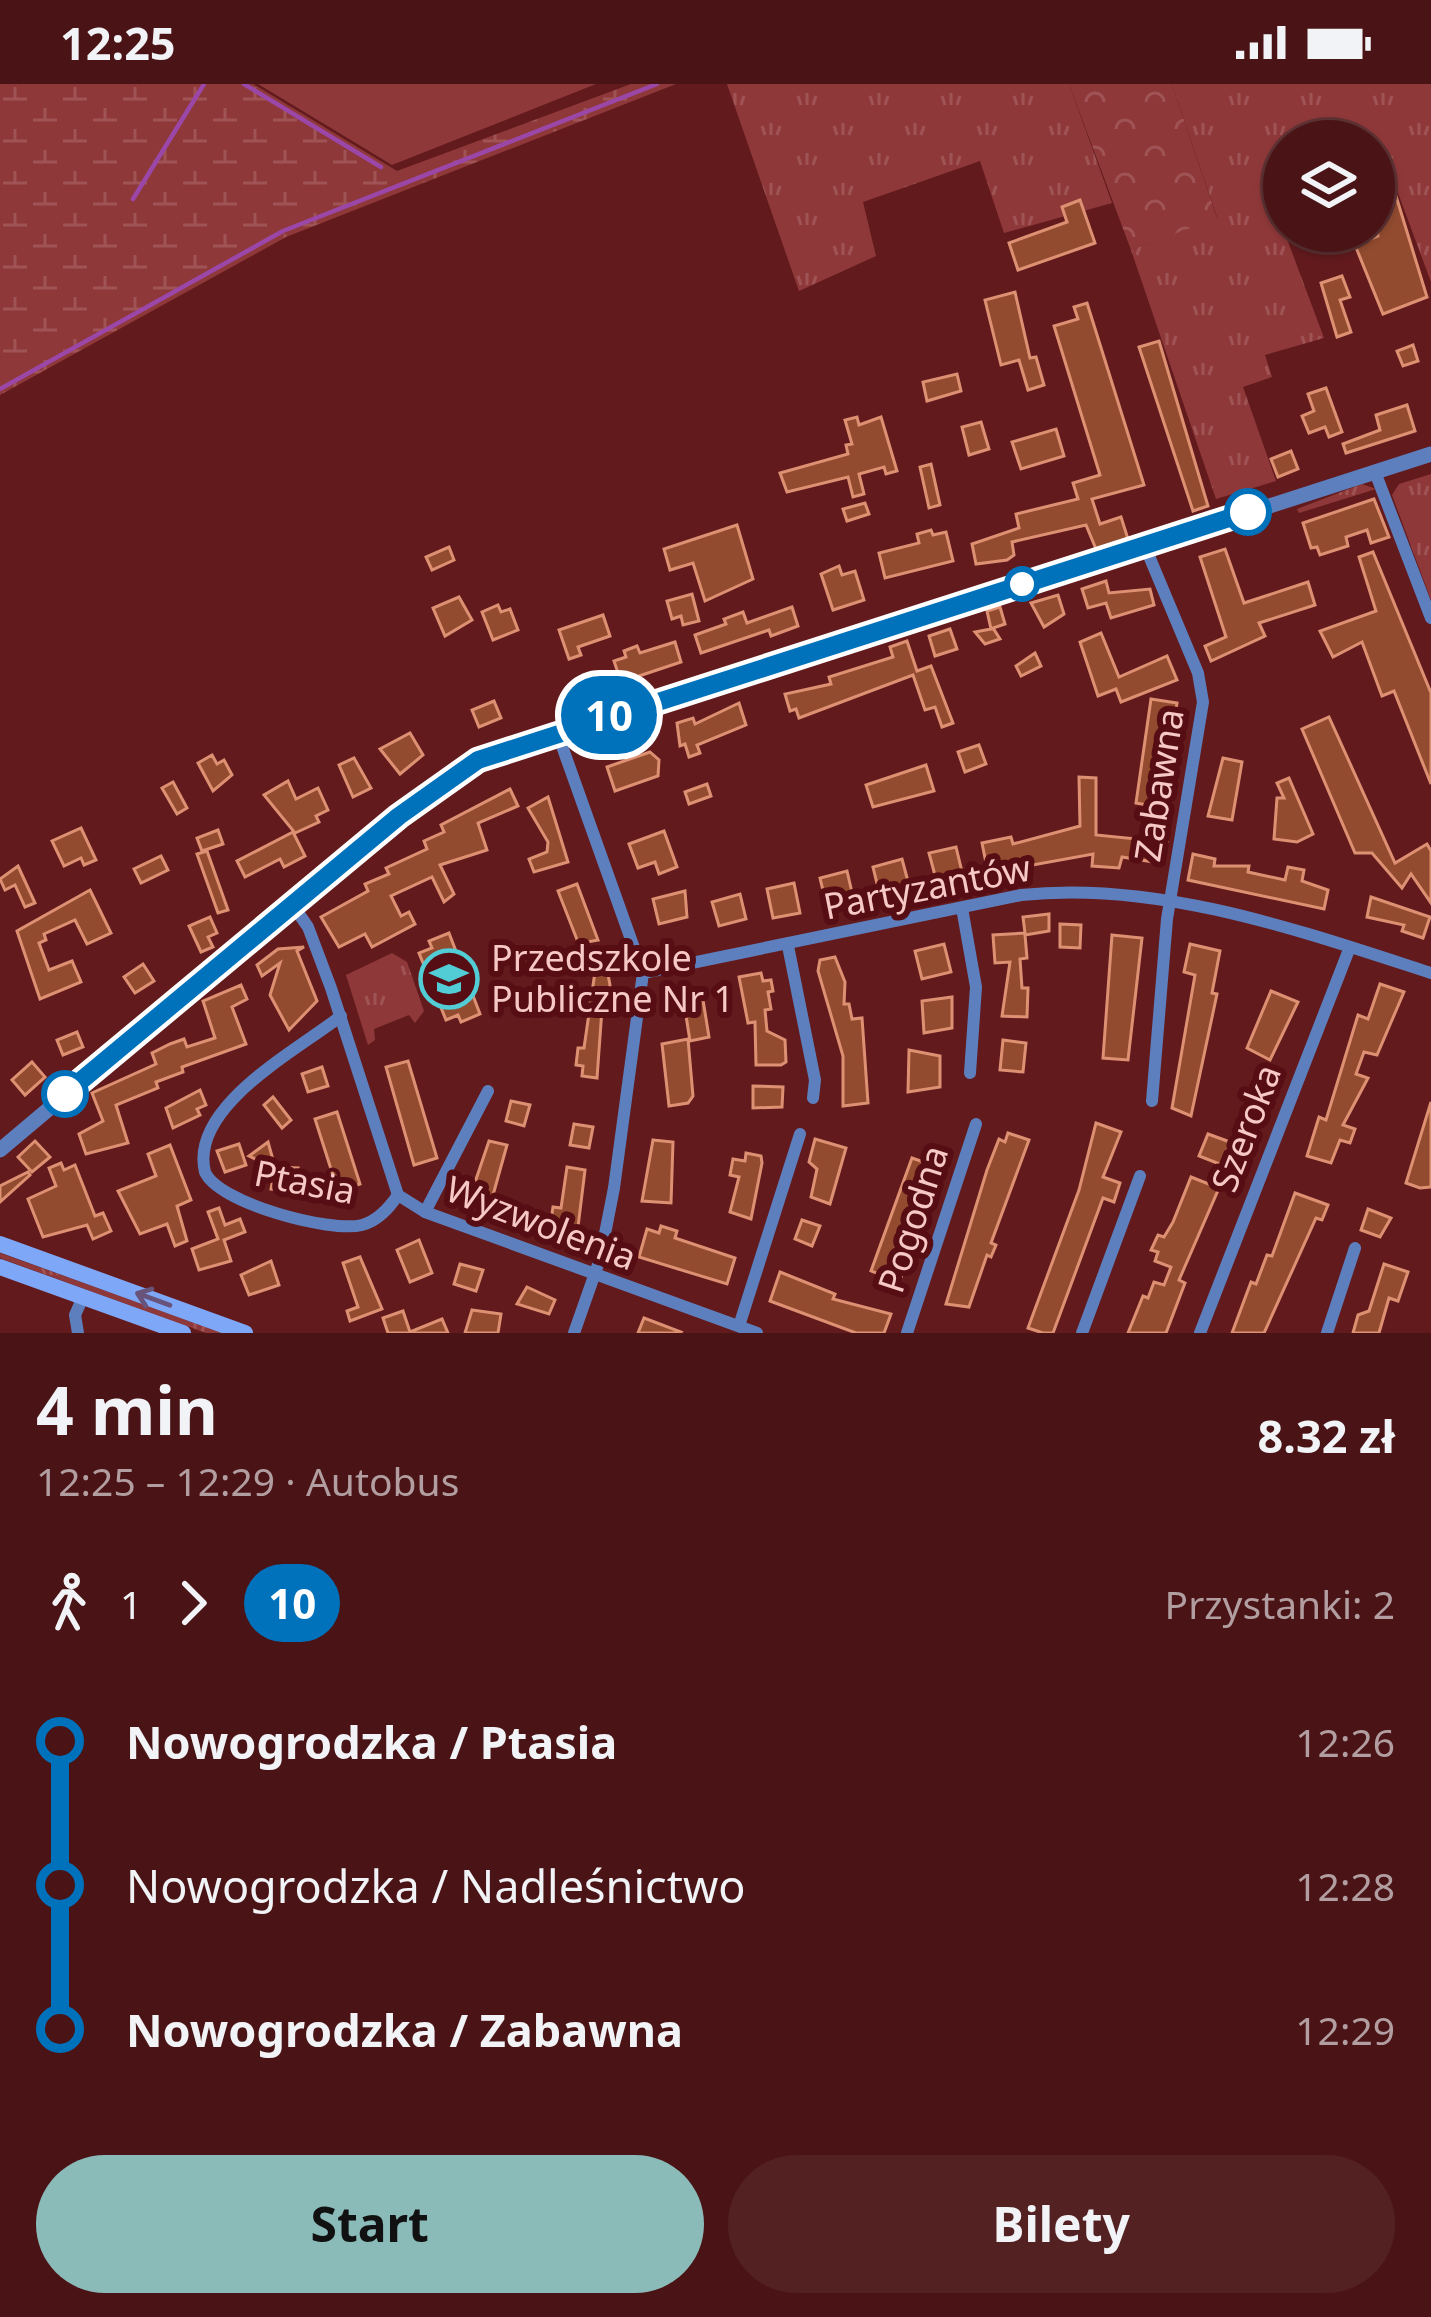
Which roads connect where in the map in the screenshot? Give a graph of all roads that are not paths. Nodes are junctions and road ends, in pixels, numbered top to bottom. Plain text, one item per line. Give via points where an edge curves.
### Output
1 (1431, 454) edge
2 (1376, 472) junction
3 (1144, 544) junction
4 (1431, 618) edge
5 (557, 732) junction
6 (1171, 901) junction
7 (292, 904) junction
8 (962, 908) junction
9 (788, 946) junction
10 (1350, 947) junction
11 (1431, 973) edge
12 (643, 974) junction
13 (341, 1016) junction
14 (970, 1073) dead end
15 (488, 1091) dead end
16 (813, 1098) dead end
17 (1152, 1101) dead end
18 (976, 1124) dead end
19 (800, 1134) dead end
20 (0, 1150) edge
21 (1140, 1176) dead end
22 (398, 1195) junction
23 (425, 1212) junction
24 (0, 1244) edge
25 (1355, 1249) dead end
26 (0, 1267) edge
27 (595, 1276) junction
28 (83, 1297) junction
29 (739, 1326) junction
30 (78, 1333) edge
31 (183, 1333) edge
32 (245, 1333) edge
33 (574, 1333) edge
34 (757, 1333) edge
35 (908, 1333) edge
36 (1082, 1333) edge
37 (1200, 1333) edge
38 (1327, 1333) edge

1 - 2 street
2 - 3 street
2 - 4 street
3 - 5 street
3 - 6 street, Zabawna via 1203,694
5 - 7 street via 464,769
5 - 12 street
6 - 8 street, Partyzantów via 1061,892
6 - 10 street, Partyzantów
6 - 17 street, Zabawna
7 - 13 street, Wyzwolenia
7 - 20 street
8 - 9 street, Partyzantów
8 - 14 street via 976,987
9 - 12 street, Partyzantów
9 - 16 street
10 - 11 street, Partyzantów
10 - 37 street, Szeroka
12 - 27 street
13 - 22 street, Wyzwolenia
13 - 22 street, Ptasia via 226,1104 205,1138 205,1172 227,1197 342,1226 367,1224
15 - 23 street
18 - 35 street, Pogodna
19 - 29 street
21 - 36 street
22 - 23 street, Wyzwolenia
23 - 27 street, Wyzwolenia
32 -> 24 main road
25 - 38 street
26 - 28 main road
27 - 29 street, Wyzwolenia
27 - 33 street
28 - 30 street
28 - 31 main road
29 - 34 street, Wyzwolenia

